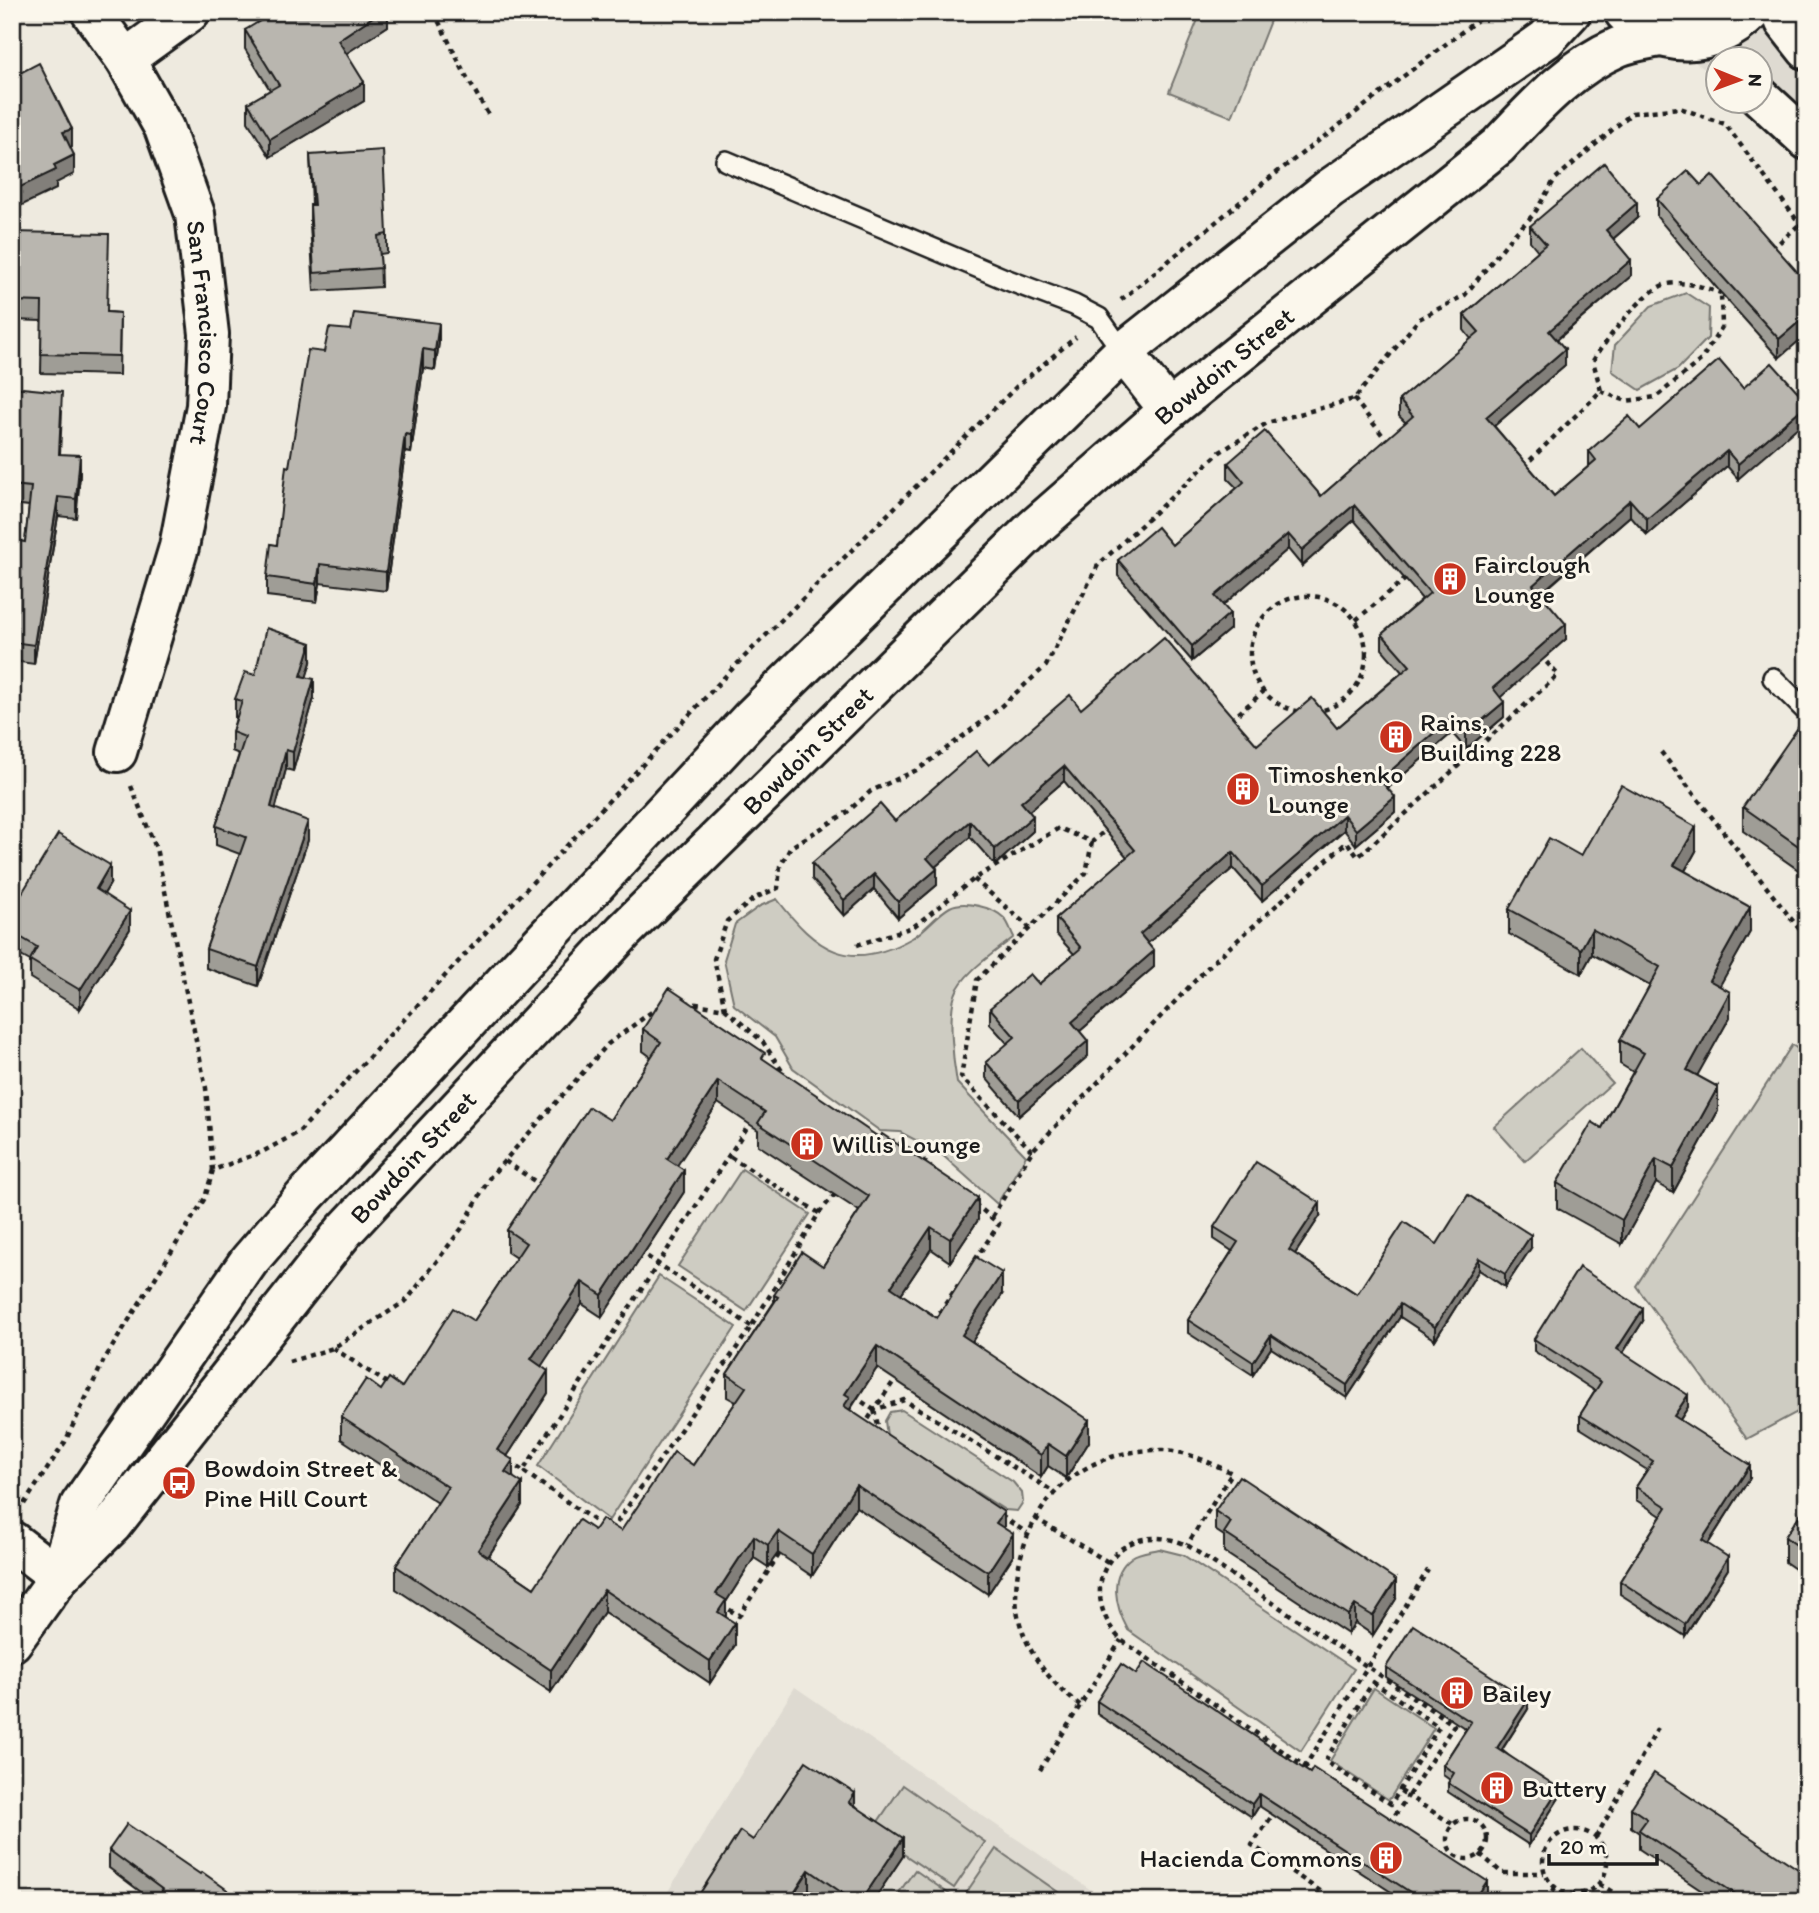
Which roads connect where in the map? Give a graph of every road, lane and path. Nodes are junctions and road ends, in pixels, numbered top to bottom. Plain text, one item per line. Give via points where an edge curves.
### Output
1 (91, 12) edge
2 (190, 12) edge
3 (434, 12) edge
4 (1571, 12) edge
5 (1624, 12) edge
6 (1751, 12) edge
7 (1781, 12) edge
8 (1670, 39) junction
9 (1807, 50) edge
10 (1703, 54) edge
11 (125, 59) junction
12 (1773, 109) edge
13 (488, 114) dead end
14 (1807, 141) edge
15 (726, 161) dead end
16 (1800, 224) junction
17 (1807, 227) edge
18 (1770, 250) edge
19 (1731, 285) edge
20 (1721, 293) junction
21 (1123, 352) junction
22 (1601, 391) junction
23 (1353, 399) junction
24 (1169, 410) junction
25 (1394, 451) edge
26 (1516, 475) edge
27 (1418, 568) edge
28 (1356, 621) junction
29 (1534, 648) edge
30 (1773, 678) dead end
31 (1264, 691) junction
32 (1807, 712) edge
33 (1224, 727) edge
34 (117, 752) joint
35 (1661, 752) dead end
36 (1112, 824) edge
37 (1092, 842) junction
38 (974, 879) junction
39 (1030, 928) junction
40 (1807, 939) edge
41 (857, 945) dead end
42 (669, 999) edge
43 (680, 1001) edge
44 (725, 1009) junction
45 (777, 1084) edge
46 (756, 1114) edge
47 (878, 1143) edge
48 (1032, 1151) junction
49 (729, 1156) junction
50 (505, 1161) junction
51 (214, 1170) dead end
52 (940, 1174) edge
53 (844, 1183) edge
54 (549, 1190) edge
55 (971, 1200) edge
56 (819, 1213) junction
57 (992, 1217) junction
58 (636, 1249) edge
59 (659, 1264) junction
60 (970, 1268) edge
61 (963, 1278) edge
62 (933, 1322) edge
63 (751, 1327) junction
64 (762, 1334) edge
65 (904, 1366) edge
66 (400, 1391) edge
67 (852, 1394) edge
68 (874, 1409) junction
69 (859, 1432) edge
70 (881, 1438) edge
71 (500, 1457) edge
72 (523, 1471) junction
73 (1054, 1492) junction
74 (993, 1511) edge
75 (1035, 1518) junction
76 (610, 1532) junction
77 (1027, 1533) junction
78 (622, 1539) edge
79 (12, 1541) edge
80 (1187, 1545) junction
81 (784, 1547) edge
82 (1108, 1562) junction
83 (1428, 1570) dead end
84 (59, 1577) junction
85 (716, 1600) edge
86 (1121, 1640) junction
87 (12, 1643) edge
88 (1368, 1667) junction
89 (1080, 1705) junction
90 (1658, 1728) dead end
91 (1304, 1768) junction
92 (1040, 1770) dead end
93 (1297, 1779) edge
94 (1326, 1781) edge
95 (1399, 1790) junction
96 (1408, 1796) junction
97 (1282, 1801) edge
98 (1380, 1814) edge
99 (1454, 1825) junction
100 (1596, 1837) junction
101 (1480, 1854) junction
102 (1544, 1873) junction
103 (1599, 1884) junction
104 (1555, 1888) junction
105 (1335, 1901) edge
106 (1547, 1901) edge
107 (1628, 1901) edge

1 - 11 street, San Francisco Court
2 - 11 street
3 - 13 path
4 - 21 street, Bowdoin Street via 1546,38 1329,189
5 - 8 street via 1644,29
6 - 8 street, Bowdoin Street via 1716,37
7 - 9 street
8 - 10 street
8 - 24 street, Bowdoin Street via 1621,46 1591,60 1544,97 1499,146
11 - 34 street, San Francisco Court via 164,128 195,214 209,334 206,406 179,547
12 - 14 street
15 - 21 lane via 1074,305 1099,318
16 - 17 path
16 - 18 path
16 - 23 path via 1725,124 1680,108 1632,113 1555,179 1534,214 1465,295 1419,319
19 - 20 path
20 - 22 path via 1722,327 1701,360 1674,383 1656,397 1626,401
20 - 22 path via 1693,284 1664,284 1630,312 1602,345 1593,361
21 - 24 street
21 - 84 street, Bowdoin Street via 752,717 305,1196 249,1261 80,1505
22 - 26 path
23 - 25 path
23 - 44 path via 1267,423 1220,452 1098,565 1046,666 990,716 919,769 871,791 846,813 791,847 780,866 778,888 755,898 727,921 714,959
24 - 84 street, Bowdoin Street via 1034,528 624,931 344,1231 112,1525
27 - 28 path
28 - 31 path via 1365,639 1366,658 1362,677 1351,694 1317,712 1279,704
28 - 31 path via 1327,598 1308,595 1273,608 1252,638 1254,676
29 - 48 path via 1558,675 1358,857 1347,842 1211,964
30 - 32 lane
31 - 33 path
34 - 51 path via 156,848 206,1088
35 - 40 path
36 - 37 path
37 - 38 path via 1059,828
37 - 39 path via 1086,873
38 - 39 path
38 - 41 path via 913,927
39 - 48 path via 977,980 961,1077
42 - 50 path via 608,1044
43 - 44 path
44 - 45 path via 763,1042 784,1074
46 - 49 path
47 - 52 path via 898,1140
48 - 57 path
49 - 56 path
49 - 59 path
50 - 54 path
50 - 66 path via 407,1300 333,1348
53 - 56 path
55 - 57 path
56 - 63 path
57 - 60 path via 999,1224
58 - 59 path
59 - 63 path
59 - 72 path
61 - 62 path
63 - 64 path
63 - 76 path
65 - 68 path
67 - 68 path
68 - 69 path
68 - 70 path
68 - 73 path via 904,1400
71 - 72 path
72 - 76 path
73 - 75 path
73 - 80 path via 1084,1468 1120,1453 1159,1449 1197,1456 1232,1474
74 - 77 path
75 - 77 path
75 - 82 path
76 - 78 path
77 - 89 path via 1016,1576 1019,1619 1035,1659 1063,1693
79 - 84 street
80 - 82 path via 1153,1536 1136,1540
80 - 88 path
81 - 85 path via 739,1616
82 - 86 path via 1101,1578 1101,1612
83 - 88 path
84 - 87 street, Bowdoin Street
86 - 89 path
86 - 91 path
88 - 91 path
88 - 96 path via 1454,1725
89 - 92 path
90 - 100 path
91 - 93 path
91 - 94 path
95 - 95 path via 1439,1727 1373,1682 1325,1761 1391,1804
95 - 96 path
96 - 98 path via 1391,1821
96 - 99 path
97 - 105 path via 1252,1845
99 - 101 path via 1447,1836 1450,1850 1468,1859
99 - 101 path via 1465,1819 1482,1826 1487,1837
100 - 102 path via 1576,1830 1556,1835 1544,1852
100 - 103 path via 1608,1865
101 - 102 path via 1502,1873
102 - 104 path
103 - 104 path via 1580,1895
103 - 107 path
104 - 106 path

